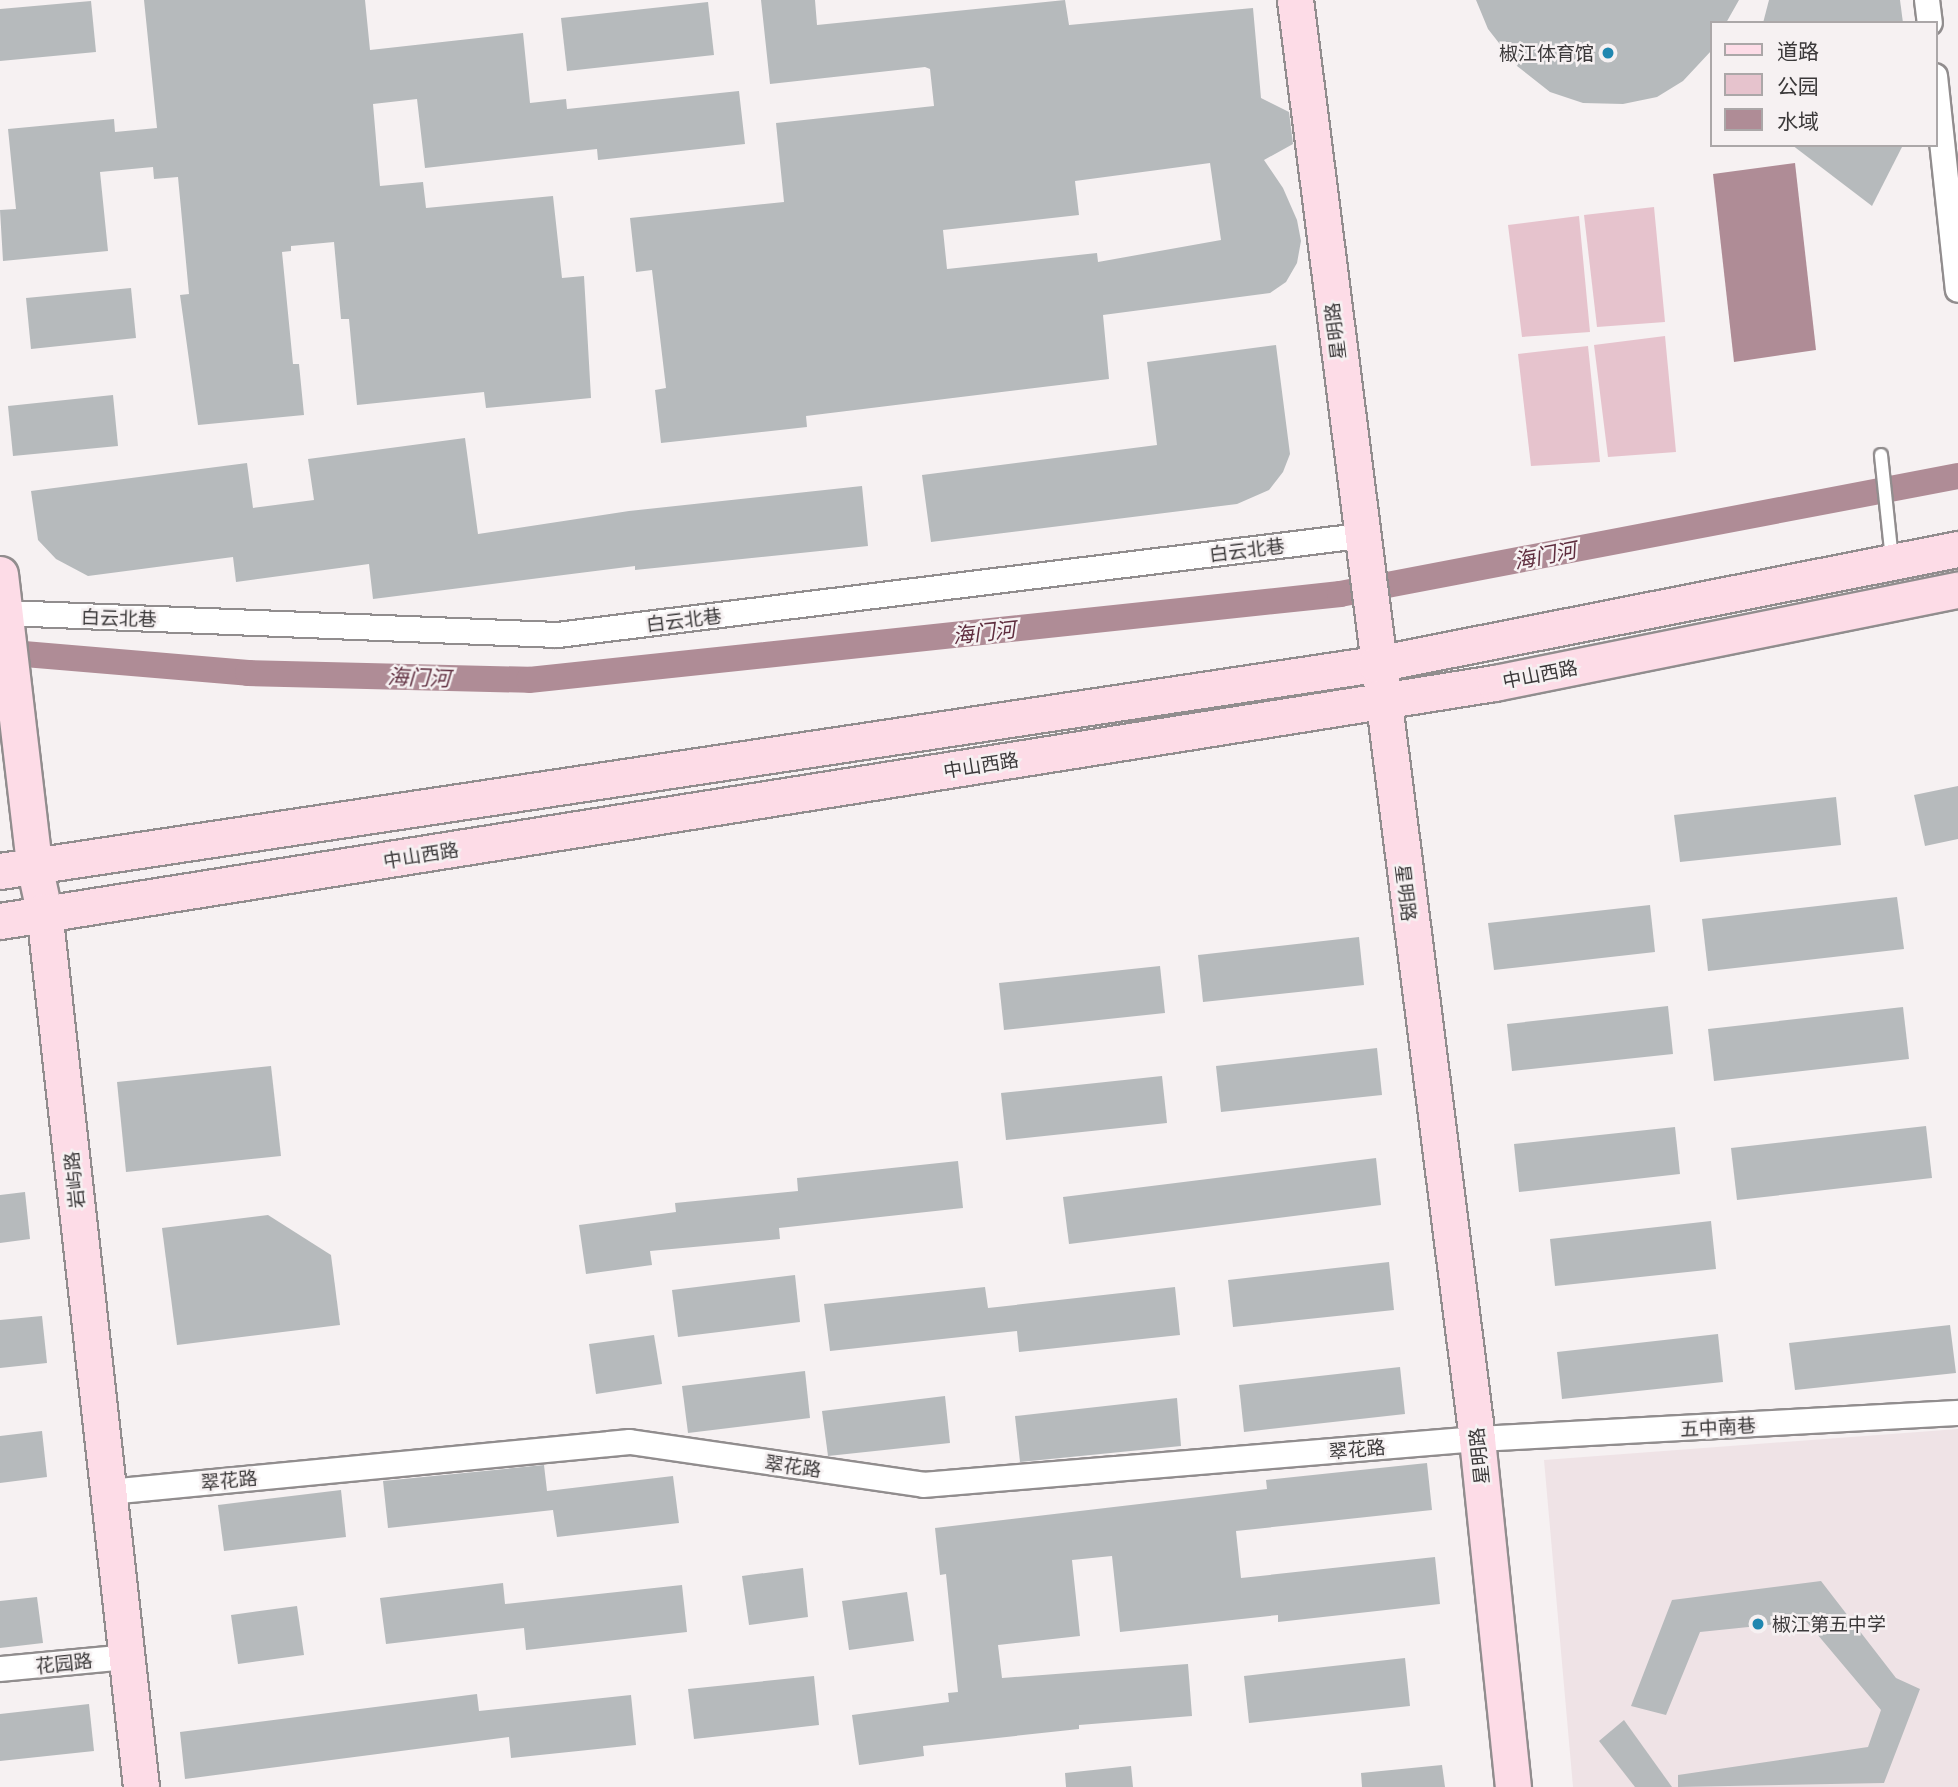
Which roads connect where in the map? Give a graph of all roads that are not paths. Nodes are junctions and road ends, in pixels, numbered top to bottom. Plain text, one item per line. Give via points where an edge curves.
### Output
1 (1295, 0) edge
2 (1927, 0) edge
3 (1930, 21) edge
4 (1937, 95) edge
5 (1958, 290) edge
6 (1881, 454) dead end
7 (1360, 536) junction
8 (1958, 550) edge
9 (1892, 562) junction
10 (0, 574) edge
11 (1958, 590) edge
12 (5, 614) junction
13 (1375, 653) junction
14 (1381, 702) junction
15 (34, 865) junction
16 (0, 872) edge
17 (44, 911) junction
18 (0, 921) edge
19 (1958, 1413) edge
20 (1478, 1439) junction
21 (109, 1492) junction
22 (127, 1657) junction
23 (0, 1669) edge
24 (141, 1787) edge
25 (1513, 1787) edge

1 - 7 main road, 星明路
2 - 3 street
4 - 5 street
6 - 9 lane
7 - 12 street, 白云北巷 via 558,635
7 - 13 main road, 星明路
8 - 9 main road, 中山西路
9 - 13 main road, 中山西路
10 - 12 main road, 岩屿路
11 - 14 main road, 中山西路
12 - 15 main road, 岩屿路
13 - 14 main road, 星明路
13 - 15 main road, 中山西路 via 288,831
14 - 17 main road, 中山西路
14 - 20 main road, 星明路
15 - 16 main road, 中山西路
15 - 17 main road, 岩屿路
17 - 18 main road, 中山西路
17 - 21 main road, 岩屿路
19 - 20 street, 五中南巷
20 - 21 street, 翠花路 via 923,1485 630,1442
20 - 25 main road, 星明路
21 - 22 main road, 岩屿路
22 - 23 street, 花园路
22 - 24 main road, 岩屿路

